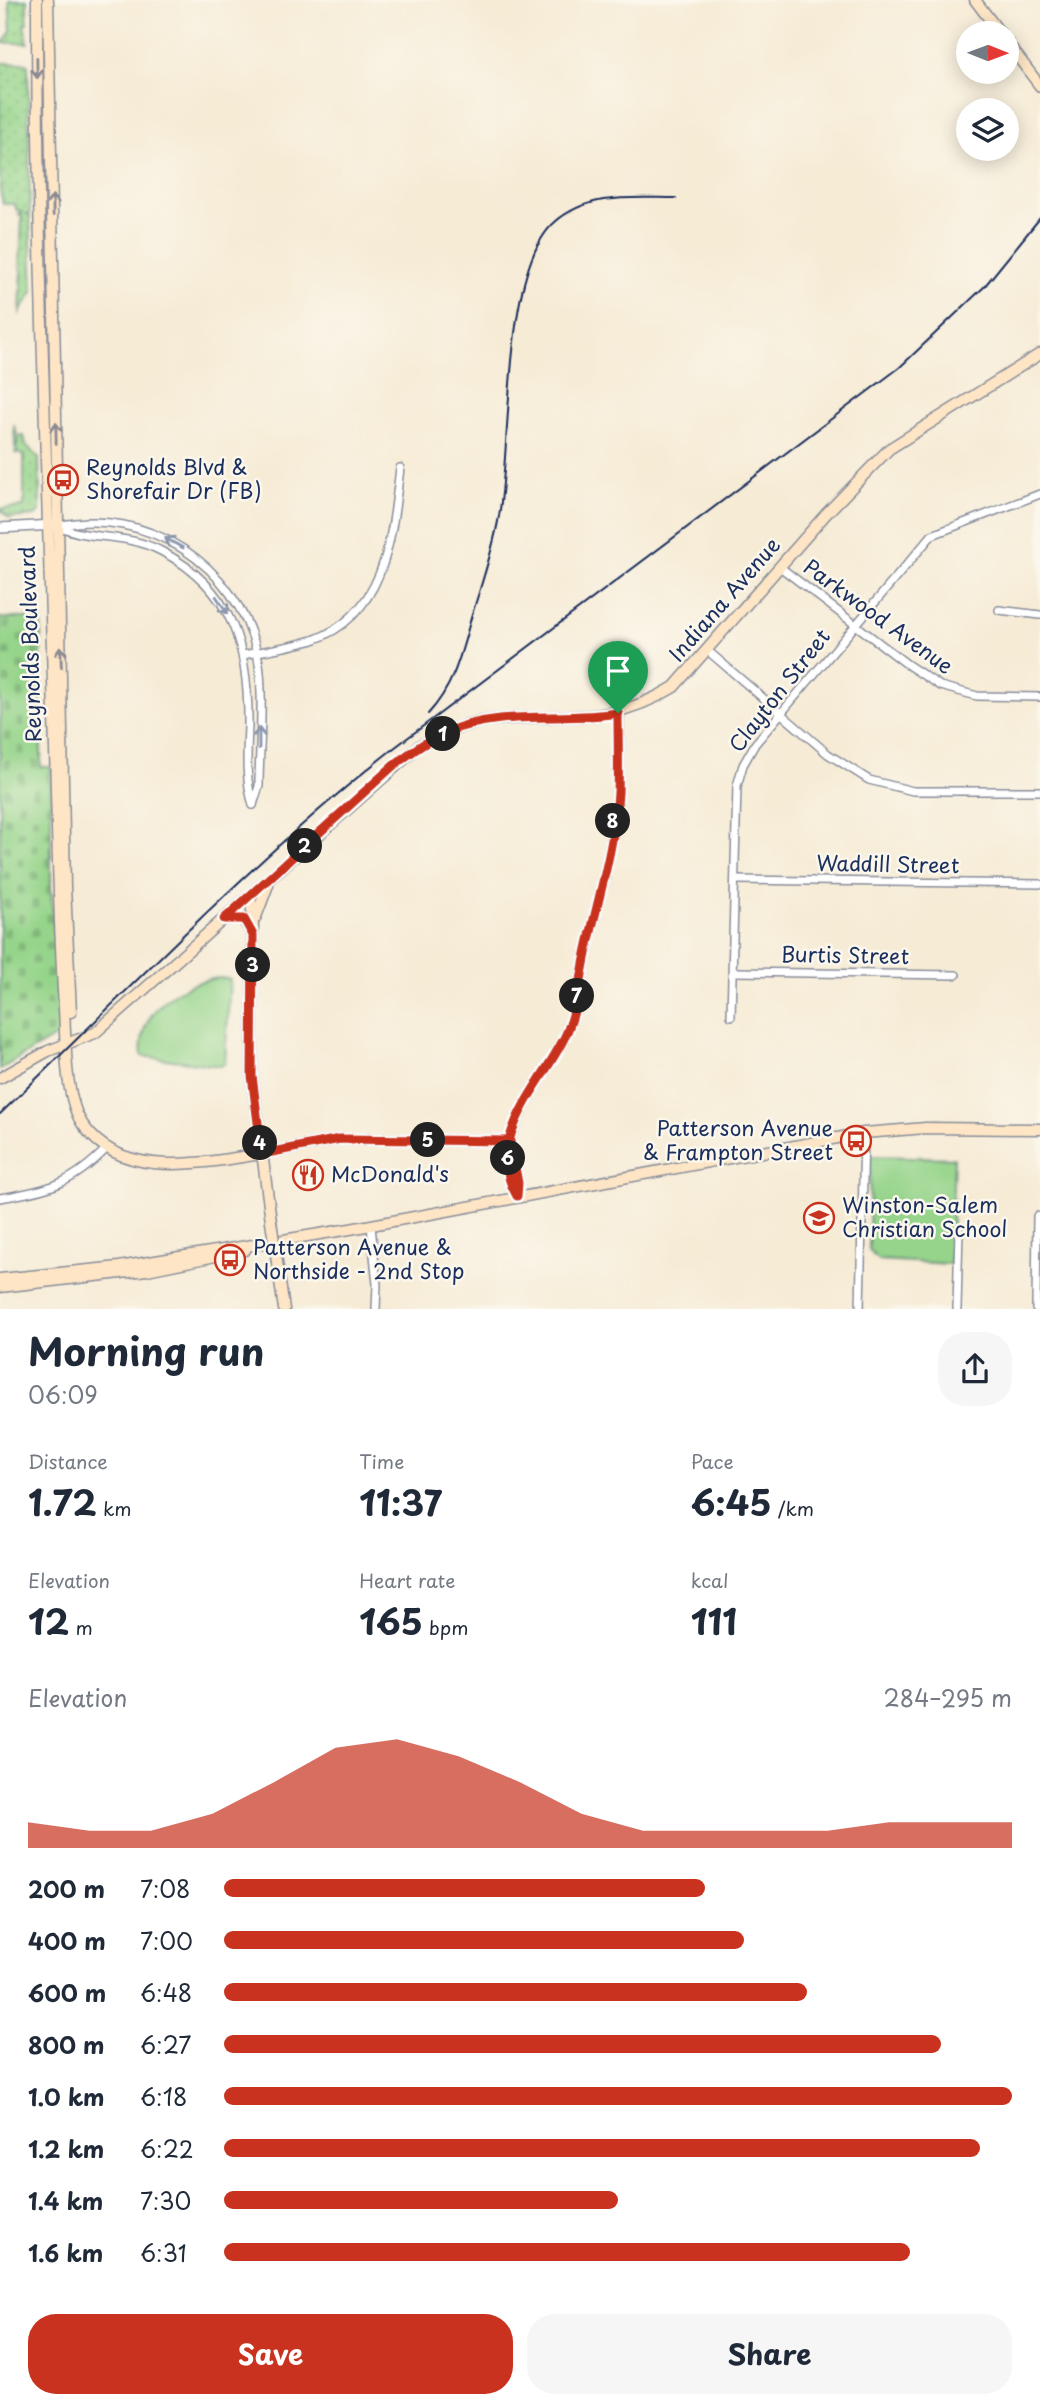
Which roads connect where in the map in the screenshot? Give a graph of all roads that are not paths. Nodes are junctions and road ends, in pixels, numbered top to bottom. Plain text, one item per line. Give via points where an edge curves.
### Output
1 (37, 0) edge
2 (48, 0) edge
3 (975, 0) edge
4 (991, 21) edge
5 (1019, 58) edge
6 (1040, 86) edge
7 (1040, 354) edge
8 (400, 468) dead end
9 (1040, 494) edge
10 (46, 525) junction
11 (58, 526) junction
12 (0, 528) edge
13 (780, 567) junction
14 (999, 610) dead end
15 (1040, 615) edge
16 (854, 625) junction
17 (708, 651) junction
18 (257, 652) junction
19 (244, 655) junction
20 (1040, 697) edge
21 (781, 712) junction
22 (618, 713) junction
23 (1040, 791) edge
24 (280, 869) junction
25 (736, 880) junction
26 (1040, 884) edge
27 (250, 896) junction
28 (224, 919) junction
29 (253, 931) junction
30 (733, 972) junction
31 (956, 975) dead end
32 (731, 1016) dead end
33 (70, 1044) junction
34 (0, 1078) edge
35 (1040, 1129) edge
36 (864, 1133) junction
37 (510, 1141) junction
38 (108, 1147) junction
39 (262, 1154) junction
40 (517, 1196) junction
41 (0, 1198) edge
42 (1037, 1216) dead end
43 (371, 1226) junction
44 (960, 1229) dead end
45 (271, 1243) junction
46 (0, 1279) edge
47 (0, 1287) edge
48 (284, 1309) edge
49 (376, 1309) edge
50 (860, 1309) edge
51 (957, 1309) edge
52 (1036, 1309) edge

1 -> 10 main road, Reynolds Boulevard
11 -> 2 main road, Reynolds Boulevard
3 - 4 main road
5 - 6 main road
7 - 13 main road, Indiana Avenue via 890,449
8 - 18 street via 387,557 365,601 348,620 327,633
9 - 16 street, Clayton Street via 932,535
10 - 11 street
10 - 12 street
10 - 33 main road, Reynolds Boulevard via 57,891
18 -> 11 street via 241,611 224,584 175,542 132,526
11 -> 19 street via 71,533 124,537 174,558 194,572 224,607
33 -> 11 main road, Reynolds Boulevard
13 - 16 street, Parkwood Avenue
13 - 17 main road, Indiana Avenue
14 - 15 street
16 - 20 street, Parkwood Avenue via 928,680 950,690 977,696
16 - 21 street, Clayton Street
17 - 21 street
17 - 22 main road, Indiana Avenue via 674,687 648,704
18 - 19 street
19 -> 18 street via 247,786 253,805 259,786
21 - 23 street via 845,767 884,786 914,791
21 - 25 street, Clayton Street via 746,758 739,776
22 - 24 main road, Indiana Avenue via 488,721 449,731 393,766
22 - 37 street via 616,808 571,1023 524,1104
24 - 27 main road, Indiana Avenue
24 - 29 main road via 263,893
25 - 26 street, Waddill Street
25 - 30 street, Clayton Street
27 - 28 main road, Indiana Avenue
27 - 29 main road
28 - 29 main road via 244,919
28 - 33 main road, Indiana Avenue via 95,1033
29 - 39 main road via 252,1076
30 - 31 street, Burtis Street
30 - 32 street, Clayton Street
33 - 34 main road, Indiana Avenue
33 - 38 main road, Reynolds Boulevard via 74,1104 82,1123
35 - 36 main road via 926,1128
36 - 40 main road
36 - 50 street
37 - 39 street via 340,1139
37 - 40 street via 508,1170
38 - 39 main road, Reynolds Boulevard via 135,1161 162,1164
38 - 41 street via 80,1173 54,1188
39 - 48 main road, bridge
40 - 43 main road
42 - 52 street
43 - 45 main road
43 - 49 street
44 - 51 street
45 - 46 main road via 119,1267
45 - 47 main road via 147,1270

